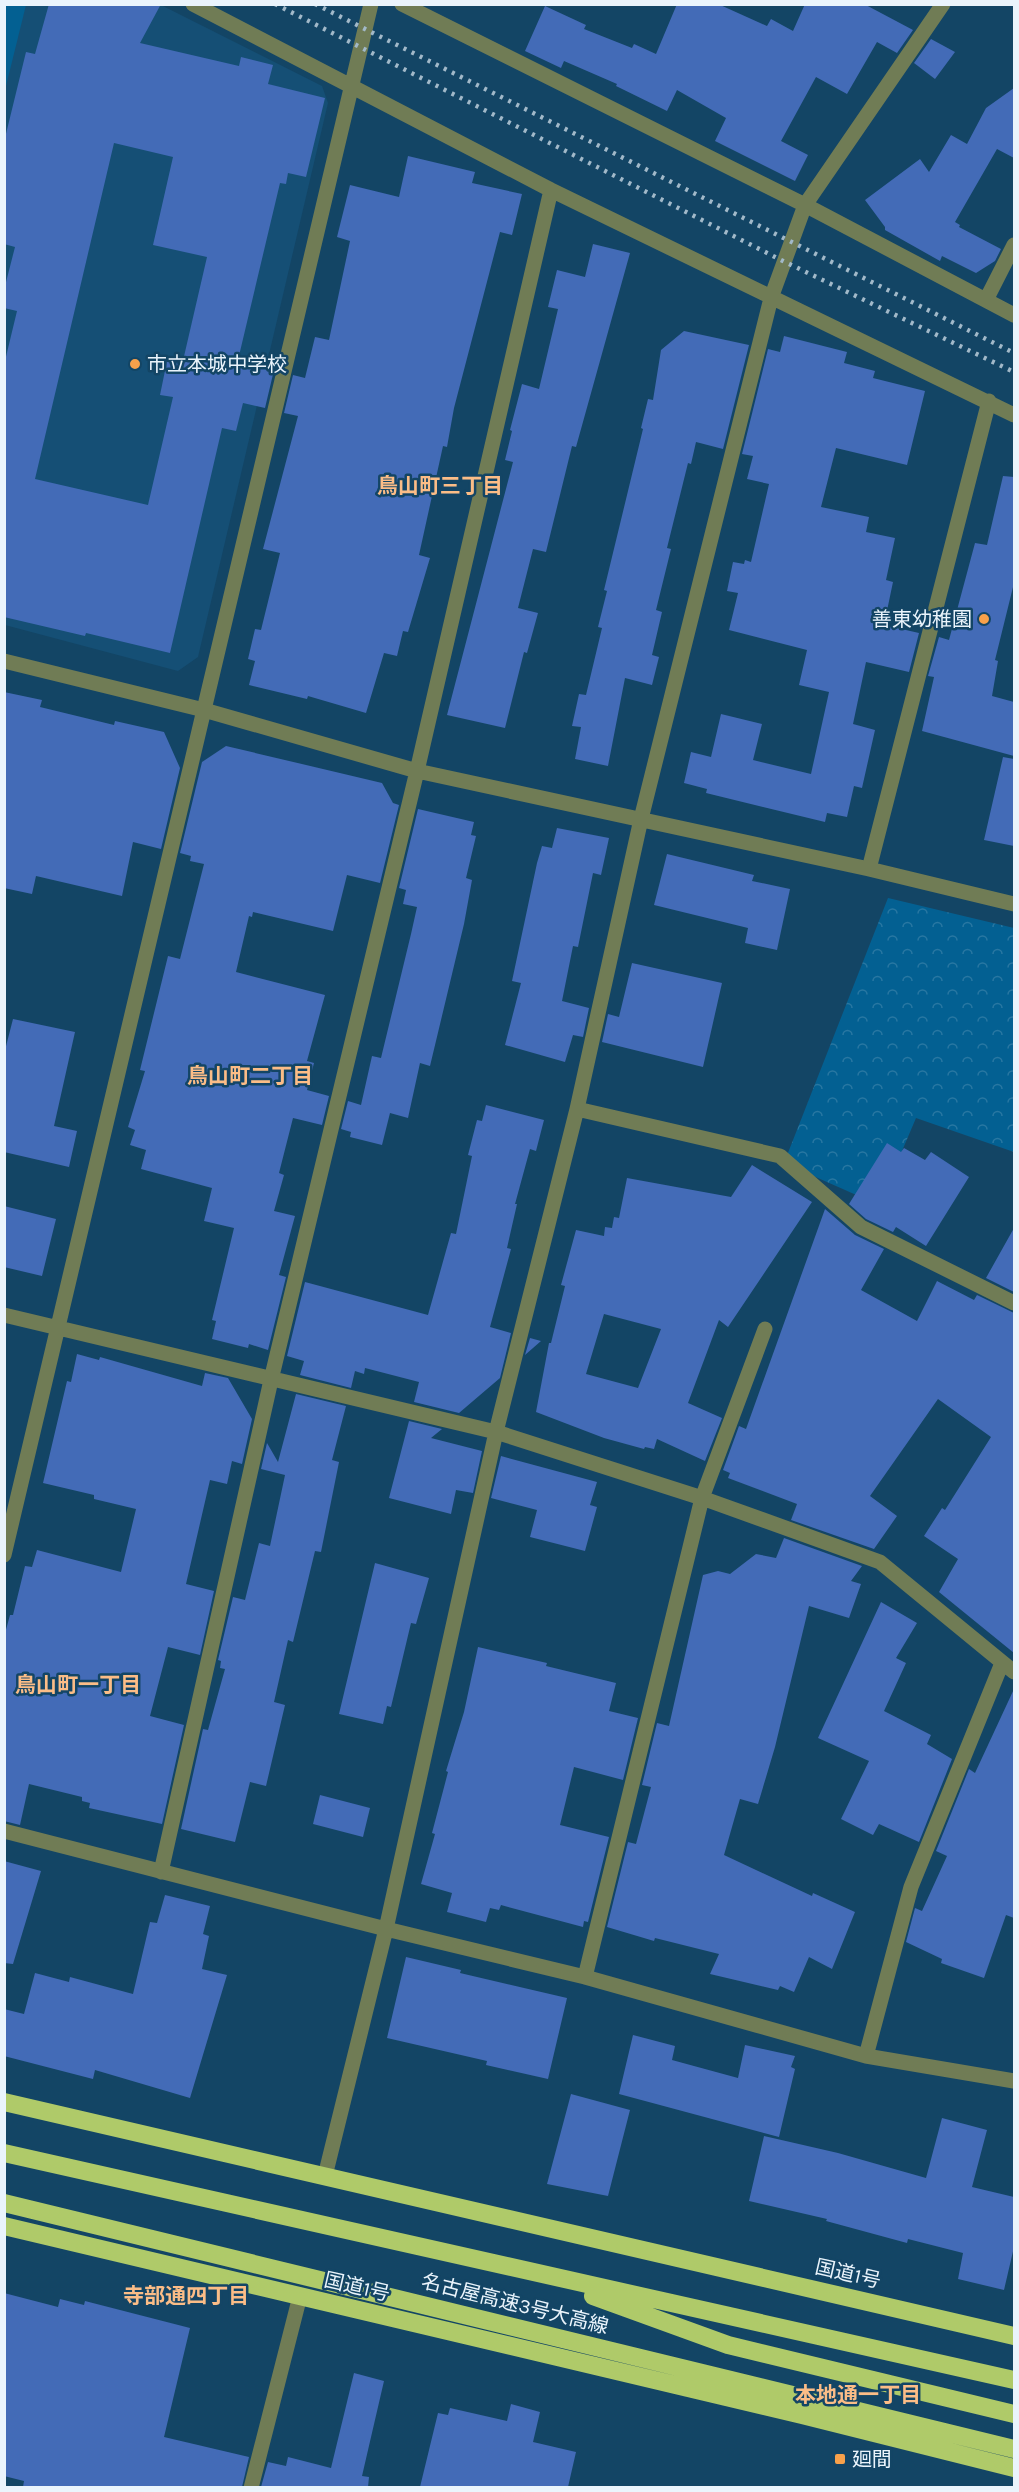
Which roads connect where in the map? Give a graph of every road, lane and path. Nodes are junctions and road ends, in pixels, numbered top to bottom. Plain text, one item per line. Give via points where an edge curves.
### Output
1 (193, 4) edge
2 (371, 4) edge
3 (402, 4) edge
4 (943, 4) edge
5 (351, 84) junction
6 (551, 190) junction
7 (805, 205) junction
8 (1014, 245) edge
9 (771, 298) junction
10 (986, 300) junction
11 (1014, 315) edge
12 (989, 401) junction
13 (1014, 415) edge
14 (4, 661) edge
15 (204, 710) junction
16 (417, 771) junction
17 (641, 819) junction
18 (869, 869) junction
19 (1014, 904) edge
20 (577, 1109) junction
21 (1014, 1303) edge
22 (4, 1315) edge
23 (58, 1329) junction
24 (765, 1329) dead end
25 (271, 1380) junction
26 (496, 1432) junction
27 (702, 1498) junction
28 (4, 1556) edge
29 (1008, 1668) edge
30 (4, 1832) edge
31 (161, 1872) junction
32 (386, 1929) junction
33 (585, 1977) junction
34 (866, 2056) junction
35 (1014, 2081) edge
36 (4, 2102) edge
37 (4, 2153) edge
38 (325, 2176) junction
39 (4, 2204) edge
40 (4, 2226) edge
41 (521, 2271) junction
42 (300, 2296) junction
43 (1014, 2336) edge
44 (1014, 2380) edge
45 (1014, 2414) edge
46 (1014, 2449) edge
47 (1014, 2468) edge
48 (251, 2487) edge

1 - 5 street
2 - 5 street
3 - 7 street
4 - 7 street
5 - 6 street
5 - 15 street
6 - 9 street
6 - 16 street
7 - 9 street
7 - 10 street
8 - 10 street
9 - 12 street
9 - 17 street
10 - 11 street
12 - 13 street
12 - 18 street
14 - 15 street
15 - 16 street
15 - 23 street
16 - 17 street
16 - 25 street
17 - 18 street
17 - 20 street
18 - 19 street
20 - 21 street via 780,1156 861,1227
20 - 26 street
22 - 23 street
23 - 25 street
23 - 28 street
24 - 27 street
25 - 26 street
25 - 31 street
26 - 27 street
26 - 32 street
27 - 29 street via 880,1562
27 - 33 street
29 - 34 street via 912,1887
30 - 31 street
31 - 32 street
32 - 33 street
32 - 38 street
33 - 34 street
34 - 35 street
36 - 38 highway, 国道1号
37 - 41 highway, 名古屋高速3号大高線
38 - 43 highway, 国道1号
39 - 46 highway, 名古屋高速3号大高線
40 - 42 highway, 国道1号
41 - 44 highway, 名古屋高速3号大高線
41 - 45 highway via 728,2345
42 - 47 highway, 国道1号
42 - 48 street

